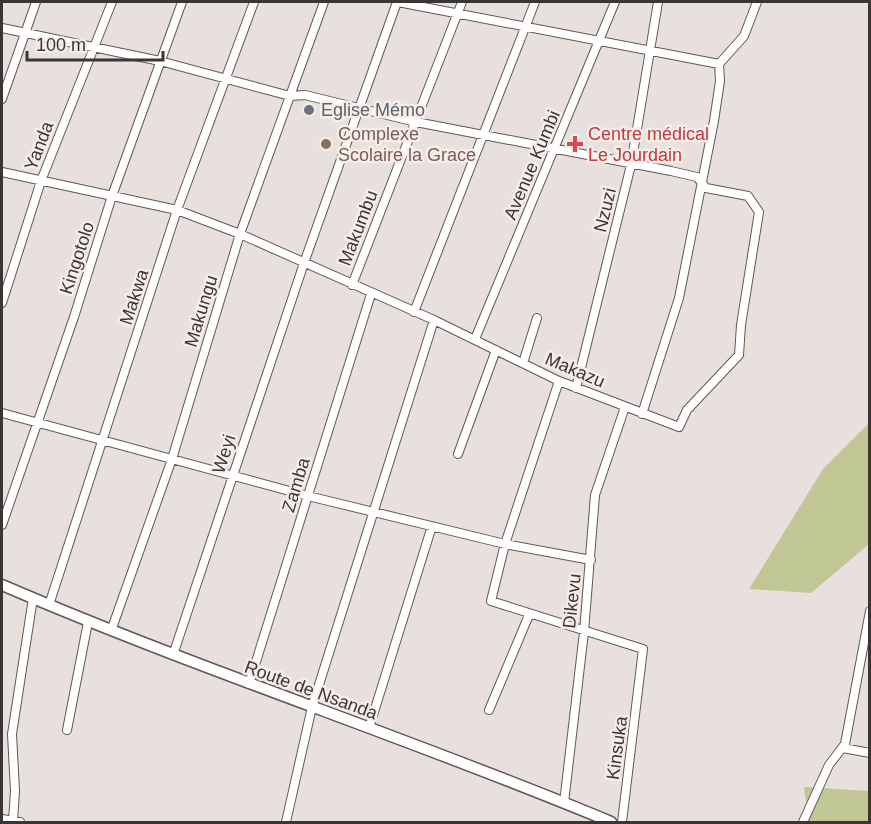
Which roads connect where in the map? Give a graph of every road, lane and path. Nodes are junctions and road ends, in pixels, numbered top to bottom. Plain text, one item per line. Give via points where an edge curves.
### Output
1 (36, 2) edge
2 (112, 2) edge
3 (182, 2) edge
4 (254, 2) edge
5 (324, 2) edge
6 (397, 2) edge
7 (462, 2) edge
8 (535, 2) edge
9 (615, 2) edge
10 (658, 2) edge
11 (758, 2) edge
12 (457, 14) junction
13 (525, 26) junction
14 (2, 28) edge
15 (24, 33) junction
16 (599, 42) junction
17 (93, 48) junction
18 (650, 52) junction
19 (160, 61) junction
20 (719, 64) junction
21 (224, 79) junction
22 (290, 96) junction
23 (2, 99) edge
24 (360, 108) junction
25 (416, 122) junction
26 (483, 135) junction
27 (555, 150) junction
28 (631, 165) junction
29 (2, 172) edge
30 (42, 181) junction
31 (702, 182) junction
32 (112, 196) junction
33 (177, 210) junction
34 (240, 234) junction
35 (304, 263) junction
36 (352, 285) junction
37 (371, 294) junction
38 (2, 303) edge
39 (414, 312) junction
40 (537, 318) dead end
41 (434, 320) junction
42 (475, 339) junction
43 (496, 350) junction
44 (523, 363) junction
45 (559, 381) junction
46 (576, 388) junction
47 (625, 407) junction
48 (2, 413) edge
49 (642, 414) junction
50 (36, 423) junction
51 (104, 441) junction
52 (458, 454) dead end
53 (172, 459) junction
54 (233, 474) junction
55 (308, 496) junction
56 (375, 512) junction
57 (2, 525) edge
58 (432, 526) junction
59 (505, 544) junction
60 (591, 560) junction
61 (2, 585) edge
62 (33, 598) junction
63 (49, 605) junction
64 (870, 611) edge
65 (529, 615) junction
66 (88, 622) junction
67 (111, 631) junction
68 (584, 632) junction
69 (173, 655) junction
70 (249, 684) junction
71 (312, 707) junction
72 (489, 710) dead end
73 (369, 728) junction
74 (67, 730) dead end
75 (843, 748) junction
76 (870, 753) edge
77 (564, 803) junction
78 (2, 819) edge
79 (16, 822) edge
80 (286, 822) edge
81 (612, 822) edge
82 (622, 822) edge
83 (803, 822) edge

1 - 15 street
2 - 17 street, Yanda
3 - 19 street, Kingotolo
4 - 21 street, Makwa
5 - 22 street, Makungu
6 - 12 street
6 - 24 street, Weyi
7 - 12 street, Makumbu
8 - 13 street
9 - 16 street, Avenue Kumbi
10 - 18 street, Nzuzi
11 - 20 street via 744,36
12 - 13 street
12 - 25 street, Makumbu
13 - 16 street
13 - 26 street
14 - 15 street
15 - 17 street
15 - 23 street
16 - 18 street
16 - 27 street, Avenue Kumbi
17 - 19 street
17 - 30 street, Yanda
18 - 20 street
18 - 28 street, Nzuzi
19 - 21 street
19 - 32 street, Kingotolo
20 - 31 street via 719,95
21 - 22 street
21 - 33 street, Makwa
22 - 24 street via 305,95
22 - 34 street, Makungu
24 - 25 street
24 - 35 street, Weyi
25 - 26 street
25 - 36 street, Makumbu
26 - 27 street
26 - 39 street
27 - 28 street
27 - 42 street, Avenue Kumbi
28 - 31 street via 697,177
28 - 46 street, Nzuzi
29 - 30 street, Makazu
30 - 32 street, Makazu
30 - 38 street, Yanda
31 - 49 street via 679,298
31 - 49 street, Makazu via 706,188 748,196 759,212 741,347 733,363 687,410 679,427
32 - 33 street, Makazu
32 - 50 street, Kingotolo
33 - 34 street, Makazu
33 - 51 street, Makwa
34 - 35 street, Makazu
34 - 53 street, Makungu
35 - 36 street, Makazu
35 - 54 street, Weyi
36 - 37 street, Makazu
37 - 39 street, Makazu
37 - 55 street, Zamba
39 - 41 street, Makazu
40 - 44 street
41 - 42 street, Makazu
41 - 56 street
42 - 43 street, Makazu
43 - 44 street, Makazu
43 - 52 street
44 - 45 street, Makazu
45 - 46 street, Makazu
45 - 59 street
46 - 47 street, Makazu
47 - 49 street, Makazu
47 - 60 street, Dikevu via 595,495
48 - 50 street
50 - 51 street
50 - 57 street, Kingotolo
51 - 53 street
51 - 63 street, Makwa
53 - 54 street
53 - 67 street, Makungu
54 - 55 street
54 - 69 street, Weyi
55 - 56 street
55 - 70 street, Zamba
56 - 58 street
56 - 71 street
58 - 59 street
58 - 73 street
59 - 60 street
59 - 65 street via 491,602
60 - 68 street, Dikevu
61 - 62 street, Route de Nsanda
62 - 63 street, Route de Nsanda
62 - 79 street via 12,734
63 - 66 street, Route de Nsanda
64 - 75 street
65 - 68 street
65 - 72 street
66 - 67 street, Route de Nsanda
66 - 74 street
67 - 69 street, Route de Nsanda
68 - 77 street, Dikevu
68 - 82 street, Kinsuka via 643,649
69 - 70 street, Route de Nsanda
70 - 71 street, Route de Nsanda
71 - 73 street, Route de Nsanda
71 - 80 street
73 - 77 street, Route de Nsanda
75 - 76 street
75 - 83 street via 829,765
77 - 81 street, Route de Nsanda
78 - 79 street

